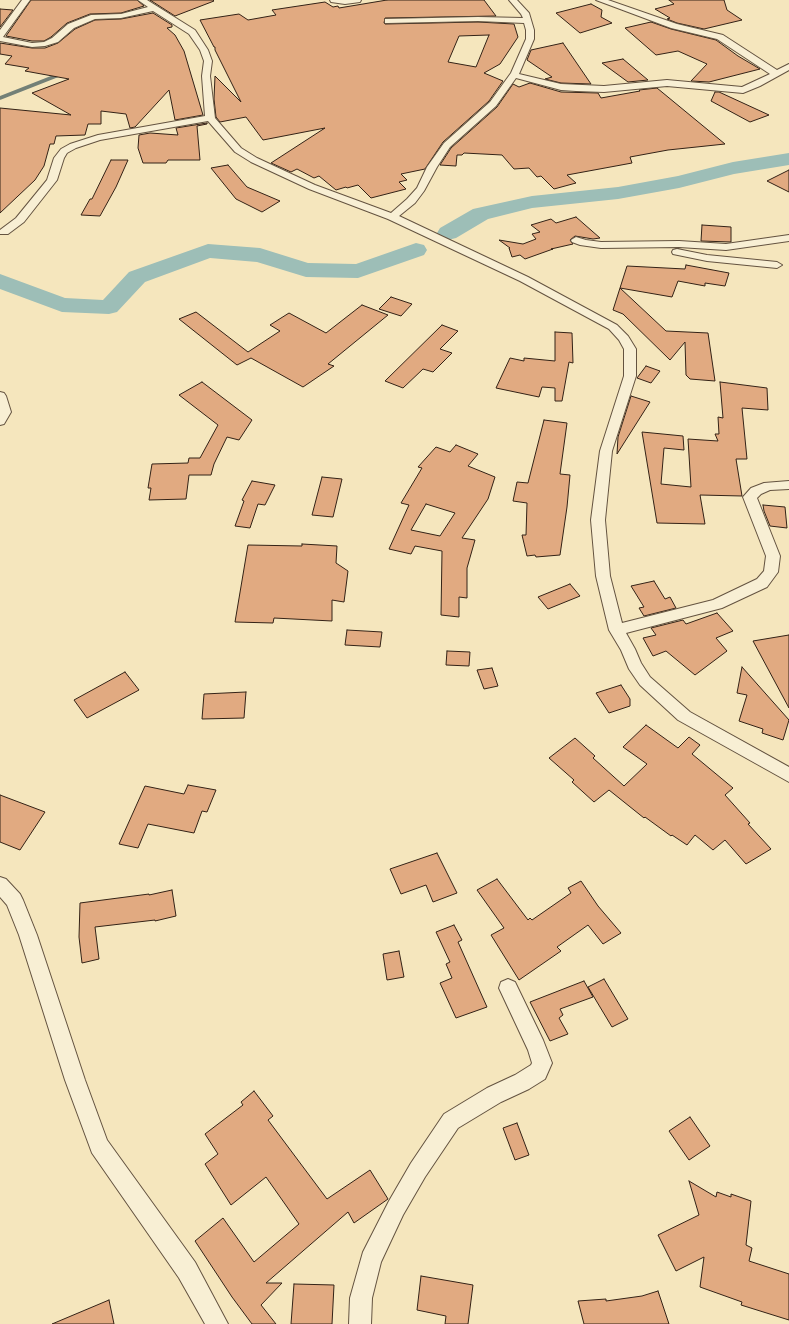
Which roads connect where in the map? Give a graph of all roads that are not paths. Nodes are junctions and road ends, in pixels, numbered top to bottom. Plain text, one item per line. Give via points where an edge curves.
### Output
1 (26, 0) edge
2 (142, 0) edge
3 (334, 0) edge
4 (357, 0) edge
5 (513, 0) edge
6 (600, 0) edge
7 (154, 8) junction
8 (388, 21) dead end
9 (528, 21) junction
10 (0, 37) edge
11 (789, 67) edge
12 (775, 73) junction
13 (514, 75) junction
14 (210, 118) junction
15 (392, 217) junction
16 (4, 232) dead end
17 (789, 238) edge
18 (576, 240) dead end
19 (653, 244) junction
20 (776, 265) dead end
21 (0, 396) edge
22 (0, 422) edge
23 (789, 485) edge
24 (616, 630) junction
25 (789, 775) edge
26 (0, 885) edge
27 (508, 988) dead end
28 (217, 1324) edge
29 (360, 1324) edge

1 - 10 street
2 - 7 street
3 - 4 street
5 - 9 street
6 - 12 street via 674,26 720,37
7 - 10 street via 122,16 82,20 55,40 45,44
7 - 14 street via 192,32 204,50 208,61 206,76
8 - 9 street via 478,18
9 - 13 street via 530,39
11 - 12 street
12 - 13 street via 743,90 668,83 576,88 561,87
13 - 15 street via 493,104 446,145 412,201
14 - 15 street via 238,150 254,160 312,187
14 - 16 street via 98,138 73,146 64,151 52,180 20,220
15 - 24 street via 524,279 613,327 630,349 630,376 606,451 598,520 603,576
17 - 19 street via 726,247
18 - 19 street via 601,245
19 - 20 street via 707,258
21 - 22 street via 5,412
23 - 24 street via 769,486 756,491 750,497 773,556 771,572 762,583 717,604
24 - 25 street via 645,681 684,716
26 - 28 street via 14,900 28,935 99,1146 187,1270
27 - 29 street via 542,1064 538,1072 451,1121 396,1208 371,1260 361,1298

